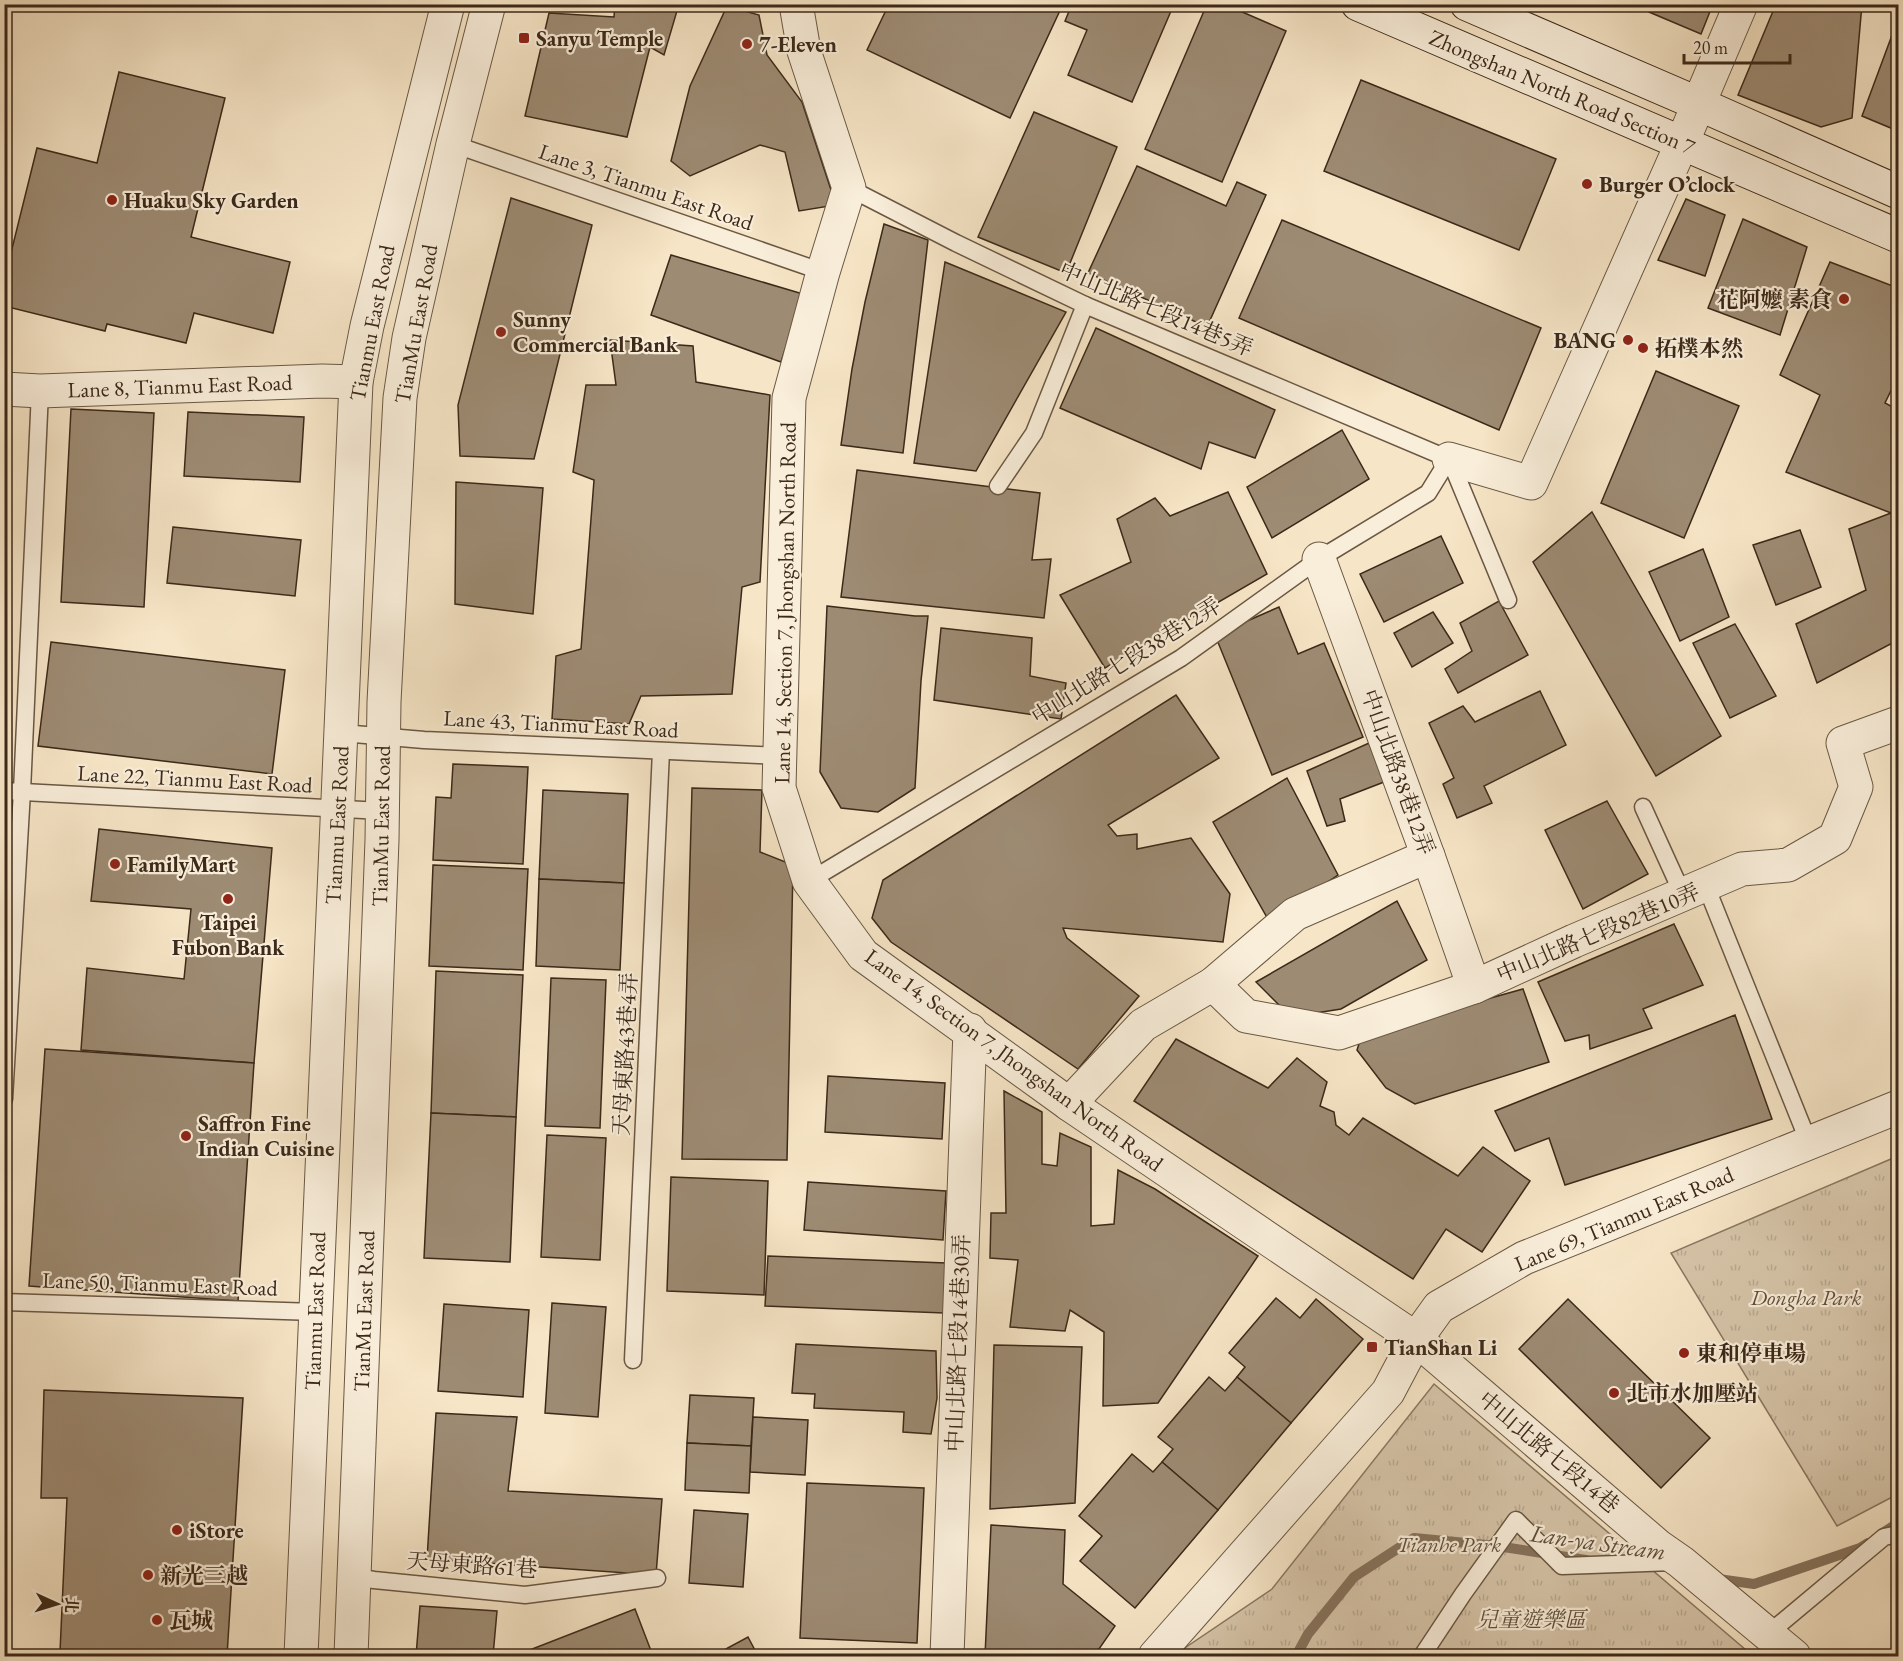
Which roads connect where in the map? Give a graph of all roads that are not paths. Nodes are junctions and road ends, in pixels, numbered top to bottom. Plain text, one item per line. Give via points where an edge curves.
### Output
1 (448, 4) edge
2 (489, 4) edge
3 (796, 4) edge
4 (1358, 4) edge
5 (1467, 4) edge
6 (1741, 4) edge
7 (1699, 104) junction
8 (1682, 143) junction
9 (453, 144) junction
10 (849, 188) junction
11 (1899, 192) edge
12 (1899, 236) edge
13 (824, 272) junction
14 (1085, 305) junction
15 (356, 382) junction
16 (4, 389) edge
17 (40, 391) junction
18 (1449, 459) junction
19 (998, 486) dead end
20 (1319, 559) junction
21 (1508, 600) dead end
22 (1899, 723) edge
23 (342, 733) junction
24 (383, 737) junction
25 (662, 751) junction
26 (779, 756) junction
27 (4, 791) edge
28 (22, 791) junction
29 (1643, 807) dead end
30 (338, 809) junction
31 (382, 811) junction
32 (1428, 856) junction
33 (808, 881) junction
34 (1694, 890) junction
35 (1213, 984) junction
36 (1474, 987) junction
37 (969, 1030) junction
38 (4, 1099) edge
39 (1069, 1104) junction
40 (1899, 1107) edge
41 (1809, 1143) junction
42 (4, 1302) edge
43 (315, 1312) junction
44 (1416, 1339) junction
45 (633, 1360) dead end
46 (1899, 1534) edge
47 (1681, 1562) junction
48 (355, 1577) junction
49 (657, 1578) dead end
50 (1768, 1634) junction
51 (302, 1656) edge
52 (351, 1656) edge
53 (947, 1656) edge
54 (1155, 1656) edge
55 (1422, 1656) edge
56 (1794, 1656) edge

1 - 15 street, Tianmu East Road
2 - 9 street, TianMu East Road
3 - 10 street via 804,51
4 - 8 street, Zhongshan North Road Section 7
5 - 7 street, Zhongshan North Road Section 7
6 - 7 street
7 - 8 street
7 - 11 street, Zhongshan North Road Section 7
8 - 12 street, Zhongshan North Road Section 7
8 - 18 street via 1531,483
9 - 13 lane, Lane 3, Tianmu East Road
9 - 24 street, TianMu East Road via 409,338 400,399
10 - 13 street, Lane 14, Section 7, Jhongshan North Road
10 - 14 lane, 中山北路七段14巷5弄
13 - 26 street, Lane 14, Section 7, Jhongshan North Road via 789,398
14 - 18 lane, 中山北路七段14巷5弄
14 - 19 lane via 1034,433
15 - 17 street, Lane 8, Tianmu East Road
15 - 23 street, Tianmu East Road
16 - 17 street, Lane 8, Tianmu East Road
17 - 28 lane
18 - 20 lane, 中山北路七段38巷12弄 via 1428,493
18 - 21 lane
20 - 32 street, 中山北路38巷12弄
20 - 33 lane, 中山北路七段38巷12弄 via 1180,658
22 - 34 street, 中山北路七段82巷10弄 via 1843,743 1856,787 1835,838 1788,865 1742,869
23 - 24 lane, Lane 43, Tianmu East Road
23 - 30 street, Tianmu East Road
24 - 25 lane, Lane 43, Tianmu East Road
24 - 31 street, TianMu East Road
25 - 26 lane, Lane 43, Tianmu East Road
25 - 45 lane, 天母東路43巷4弄
26 - 33 street, Lane 14, Section 7, Jhongshan North Road via 779,788
27 - 28 lane, Lane 22, Tianmu East Road
28 - 30 lane, Lane 22, Tianmu East Road
28 - 38 lane
29 - 34 lane
30 - 31 lane, Lane 22, Tianmu East Road
30 - 43 street, Tianmu East Road
31 - 48 street, TianMu East Road
32 - 35 street via 1294,914
32 - 36 street, 中山北路38巷12弄
33 - 37 street, Lane 14, Section 7, Jhongshan North Road via 863,955
34 - 36 street, 中山北路七段82巷10弄
34 - 41 lane
35 - 36 street, 中山北路七段82巷10弄 via 1246,1016 1339,1033
35 - 39 street via 1143,1025
37 - 39 street, Lane 14, Section 7, Jhongshan North Road
37 - 53 street, 中山北路七段14巷30弄
39 - 44 street, Lane 14, Section 7, Jhongshan North Road
40 - 41 street, Lane 69, Tianmu East Road
41 - 44 street, Lane 69, Tianmu East Road via 1524,1258 1439,1307
42 - 43 lane, Lane 50, Tianmu East Road
43 - 51 street, Tianmu East Road
44 - 47 street, 中山北路七段14巷
44 - 54 street, Lane 69, Tianmu East Road via 1388,1392
46 - 50 lane via 1884,1537
47 - 50 street, 中山北路七段14巷
47 - 55 lane via 1562,1566 1516,1520
48 - 49 lane, 天母東路61巷 via 525,1595
48 - 52 street, TianMu East Road
50 - 56 street, 中山北路七段14巷

